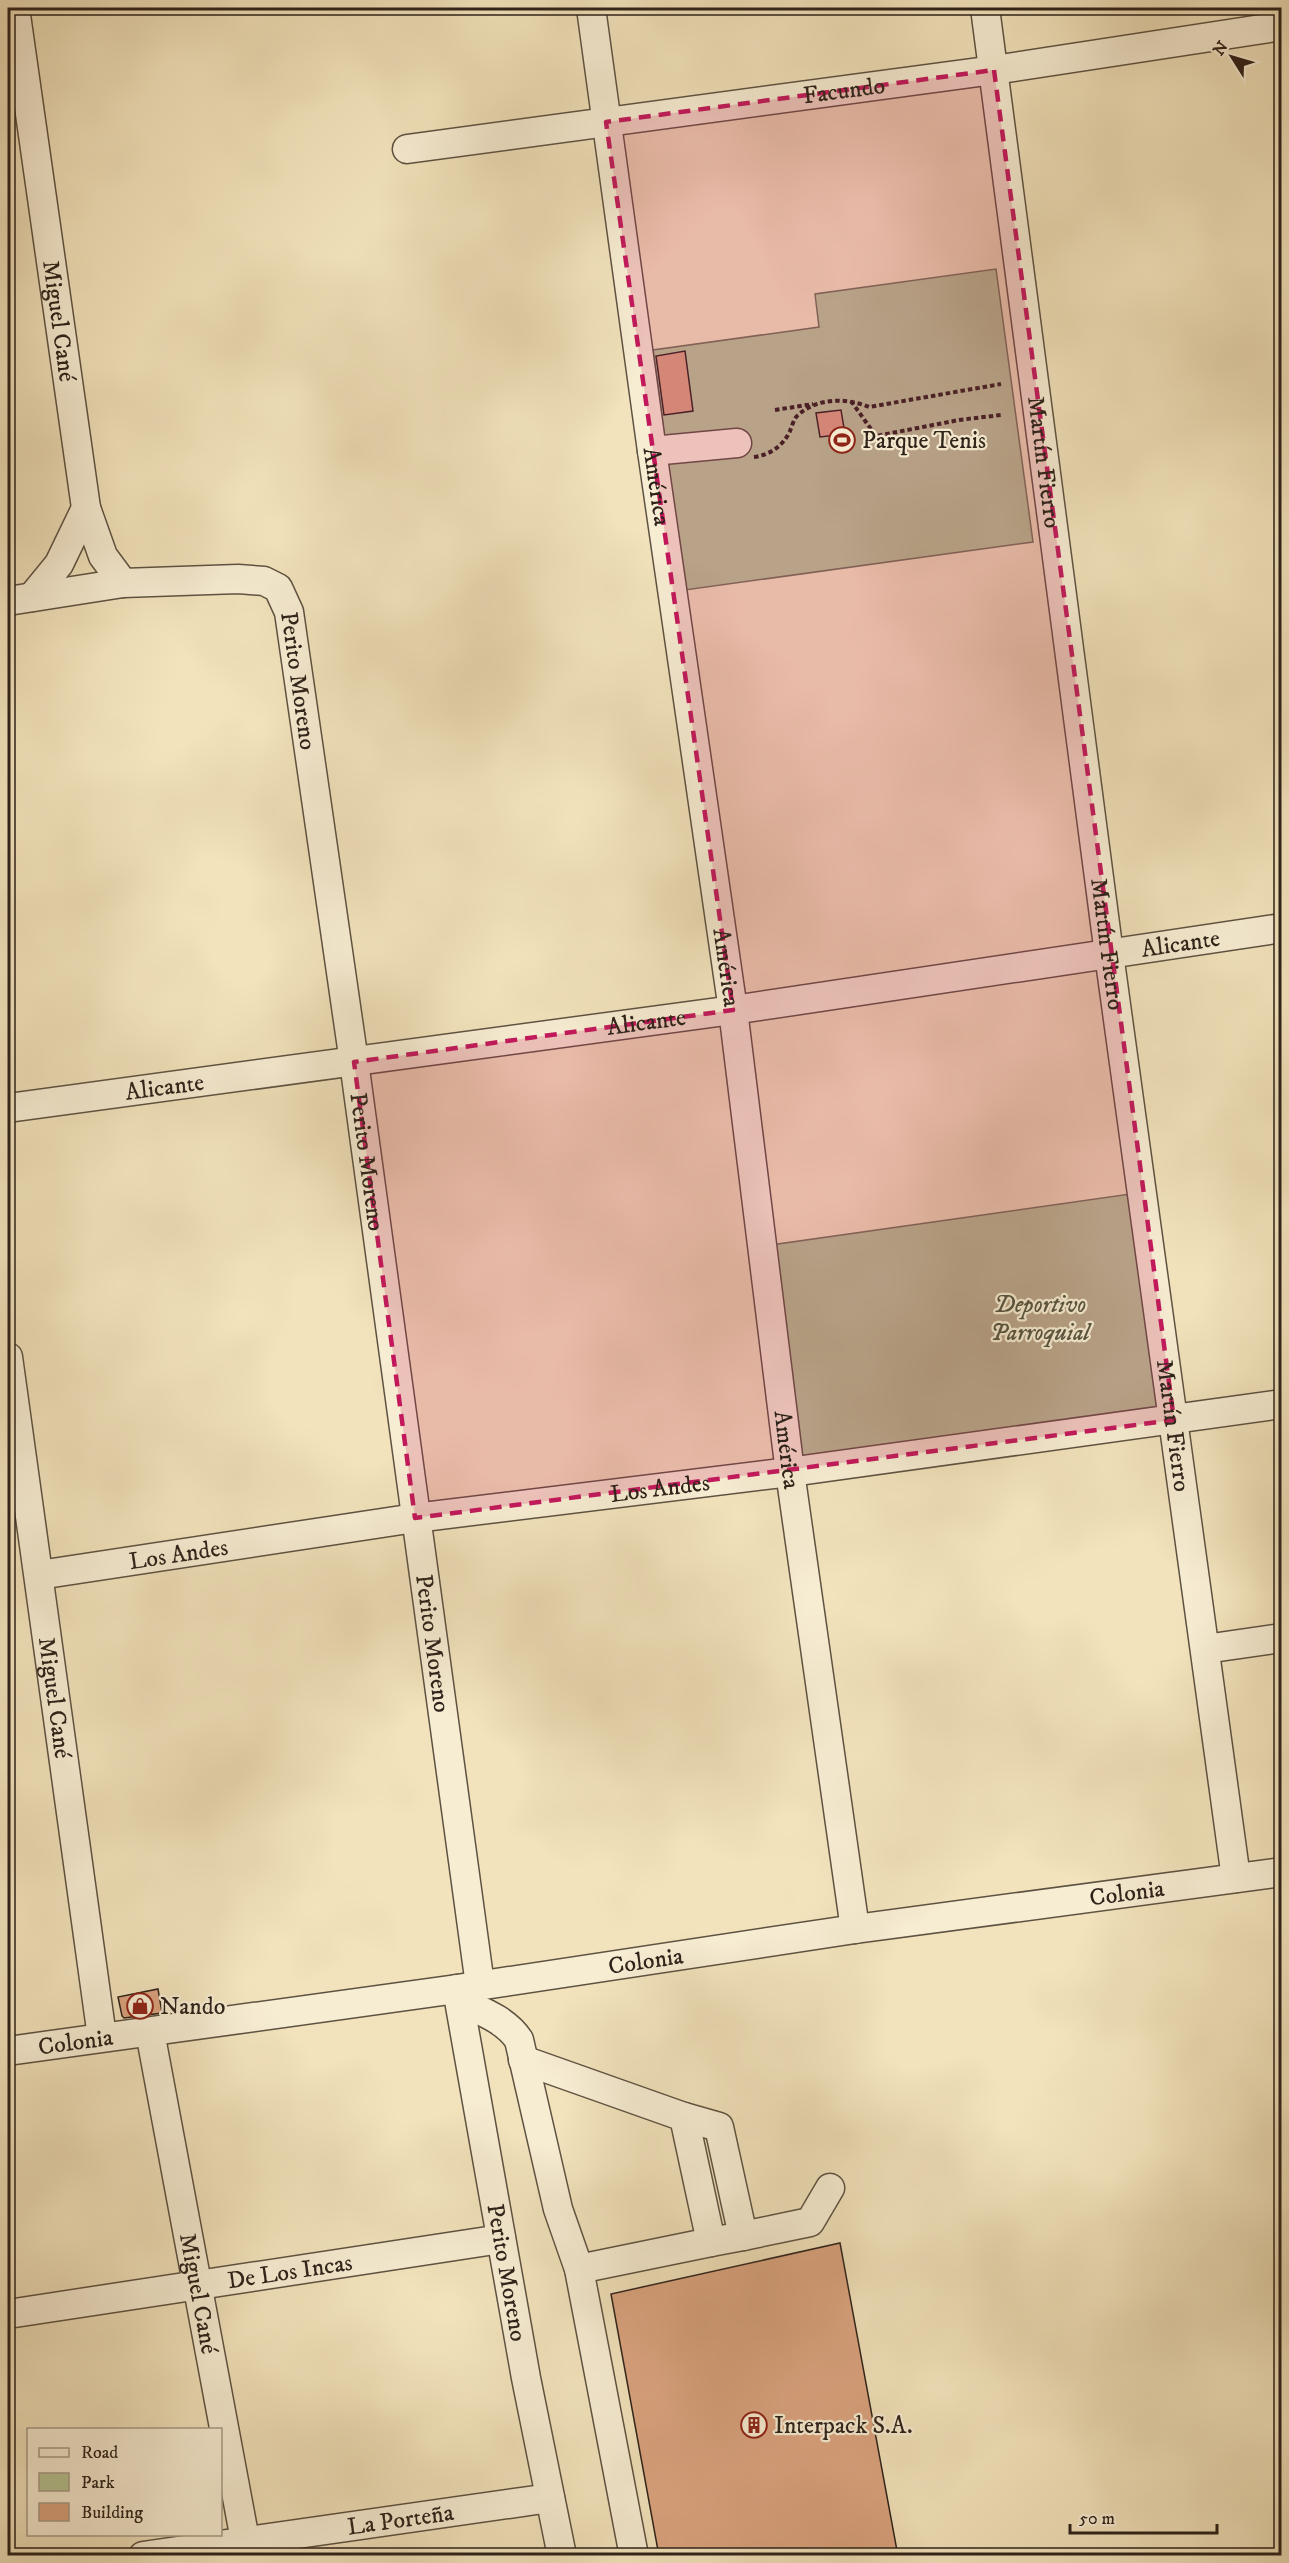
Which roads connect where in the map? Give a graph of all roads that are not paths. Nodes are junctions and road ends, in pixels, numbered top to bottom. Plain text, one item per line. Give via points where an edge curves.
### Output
1 (15, 8) edge
2 (591, 8) edge
3 (985, 8) edge
4 (1281, 26) edge
5 (994, 70) junction
6 (606, 122) junction
7 (407, 149) dead end
8 (744, 450) road end
9 (652, 451) junction
10 (86, 508) junction
11 (123, 583) junction
12 (20, 599) edge
13 (1281, 928) edge
14 (1109, 954) junction
15 (733, 1010) junction
16 (354, 1062) junction
17 (8, 1108) edge
18 (8, 1357) edge
19 (1281, 1404) edge
20 (1174, 1420) junction
21 (790, 1472) junction
22 (415, 1518) junction
23 (20, 1532) edge
24 (39, 1575) junction
25 (1281, 1638) edge
26 (1205, 1649) junction
27 (1281, 1872) edge
28 (1236, 1878) junction
29 (855, 1929) junction
30 (466, 1992) junction
31 (150, 2032) junction
32 (102, 2037) junction
33 (8, 2051) edge
34 (523, 2060) junction
35 (684, 2117) junction
36 (830, 2188) dead end
37 (743, 2236) junction
38 (501, 2239) junction
39 (711, 2242) junction
40 (579, 2269) junction
41 (196, 2286) junction
42 (8, 2314) edge
43 (550, 2498) junction
44 (246, 2548) edge
45 (143, 2556) edge
46 (562, 2556) edge
47 (634, 2556) edge

1 - 10 street, Miguel Cané
2 - 6 street, América
3 - 5 street, Martín Fierro
4 - 5 street, Facundo
5 - 6 street, Facundo
5 - 14 street, Martín Fierro
6 - 7 street, Facundo
6 - 9 street, América
8 - 9 street
9 - 15 street, América
10 - 11 street, Miguel Cané via 103,556
10 - 12 street via 59,564
11 - 12 street, Perito Moreno
11 - 16 street, Perito Moreno via 264,581 278,588 285,599
13 - 14 street, Alicante
14 - 15 street, Alicante
14 - 20 street, Martín Fierro
15 - 16 street, Alicante
15 - 21 street, América
16 - 17 street, Alicante
16 - 22 street, Perito Moreno
18 - 23 street, Miguel Cané
19 - 20 street, Los Andes
20 - 21 street, Los Andes
20 - 26 street, Martín Fierro
21 - 22 street, Los Andes
21 - 29 street, América
22 - 24 street, Los Andes
22 - 30 street, Perito Moreno
23 - 24 street, Miguel Cané
24 - 32 street, Miguel Cané
25 - 26 street
26 - 28 street, Martín Fierro
27 - 28 street, Colonia
28 - 29 street, Colonia
29 - 30 street, Colonia
30 - 31 street, Colonia
30 - 34 street via 514,2032
30 - 38 street, Perito Moreno
31 - 32 street, Colonia
31 - 41 street, Miguel Cané
32 - 33 street, Colonia
34 - 35 street
34 - 40 street via 558,2209
35 - 37 street via 719,2127
35 - 39 street
36 - 37 street via 810,2222
37 - 39 street
38 - 41 street, De Los Incas
38 - 43 street, Perito Moreno
39 - 40 street
40 - 47 street
41 - 42 street, De Los Incas
41 - 44 street, Miguel Cané
43 - 44 street, La Porteña
43 - 46 street, Perito Moreno
44 - 45 street, La Porteña

